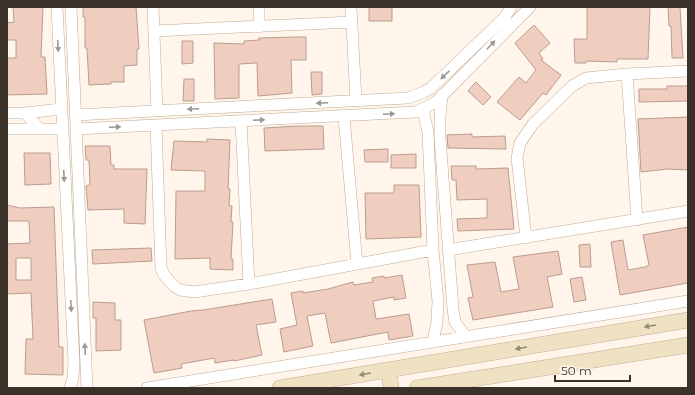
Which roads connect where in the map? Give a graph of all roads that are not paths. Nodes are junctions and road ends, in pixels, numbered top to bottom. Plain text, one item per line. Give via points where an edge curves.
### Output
1 (57, 7) edge
2 (71, 7) edge
3 (152, 7) edge
4 (259, 7) edge
5 (352, 7) edge
6 (511, 7) edge
7 (530, 7) edge
8 (352, 22) junction
9 (259, 27) junction
10 (154, 31) junction
11 (688, 71) edge
12 (627, 74) junction
13 (442, 95) junction
14 (356, 101) junction
15 (61, 109) junction
16 (424, 110) junction
17 (157, 111) junction
18 (25, 112) junction
19 (7, 113) edge
20 (75, 115) junction
21 (344, 117) junction
22 (241, 121) junction
23 (156, 125) junction
24 (39, 128) junction
25 (7, 129) edge
26 (62, 129) junction
27 (76, 129) junction
28 (430, 178) junction
29 (443, 178) junction
30 (688, 211) edge
31 (66, 220) junction
32 (80, 220) junction
33 (637, 220) junction
34 (526, 238) junction
35 (433, 250) junction
36 (448, 250) junction
37 (357, 264) junction
38 (249, 284) junction
39 (688, 301) edge
40 (454, 316) junction
41 (438, 317) junction
42 (688, 320) edge
43 (466, 337) junction
44 (433, 342) junction
45 (688, 345) edge
46 (389, 370) junction
47 (71, 387) edge
48 (87, 388) edge
49 (147, 388) edge
50 (280, 388) edge
51 (391, 388) edge
52 (417, 388) edge

1 -> 15 street
2 - 20 street
3 - 10 street
4 - 9 street
5 - 8 street
6 -> 14 street via 505,17 424,92 408,98
13 -> 7 street
8 - 9 street
8 - 14 street
9 - 10 street
10 - 17 street
11 - 12 street
12 - 33 street
12 - 34 street via 594,76 579,82 533,124 524,136 518,151 517,166
13 - 16 street
13 - 29 street via 440,117
14 -> 17 street
15 - 18 street
15 - 26 street
21 -> 16 street
16 - 28 street via 428,132
17 - 20 street
18 - 19 street
18 - 24 street
20 - 27 street
22 -> 21 street
21 - 37 street
22 - 23 street
22 - 38 street
27 -> 23 street
23 - 38 street via 161,268 164,275 174,286 187,292
24 - 25 street
24 - 26 street
26 -> 31 street
27 - 32 street
28 - 29 street
28 - 35 street
29 - 36 street
30 - 33 street
31 - 32 street
31 -> 47 street via 74,363
48 -> 32 street
33 - 34 street
34 - 36 street
35 - 37 street
35 - 41 street
36 - 40 street
37 - 38 street
39 - 43 street
40 - 41 street
40 - 43 street
41 - 44 street
42 -> 46 street
43 - 44 street
44 - 49 street
45 - 52 street
46 -> 50 street
46 - 51 street

